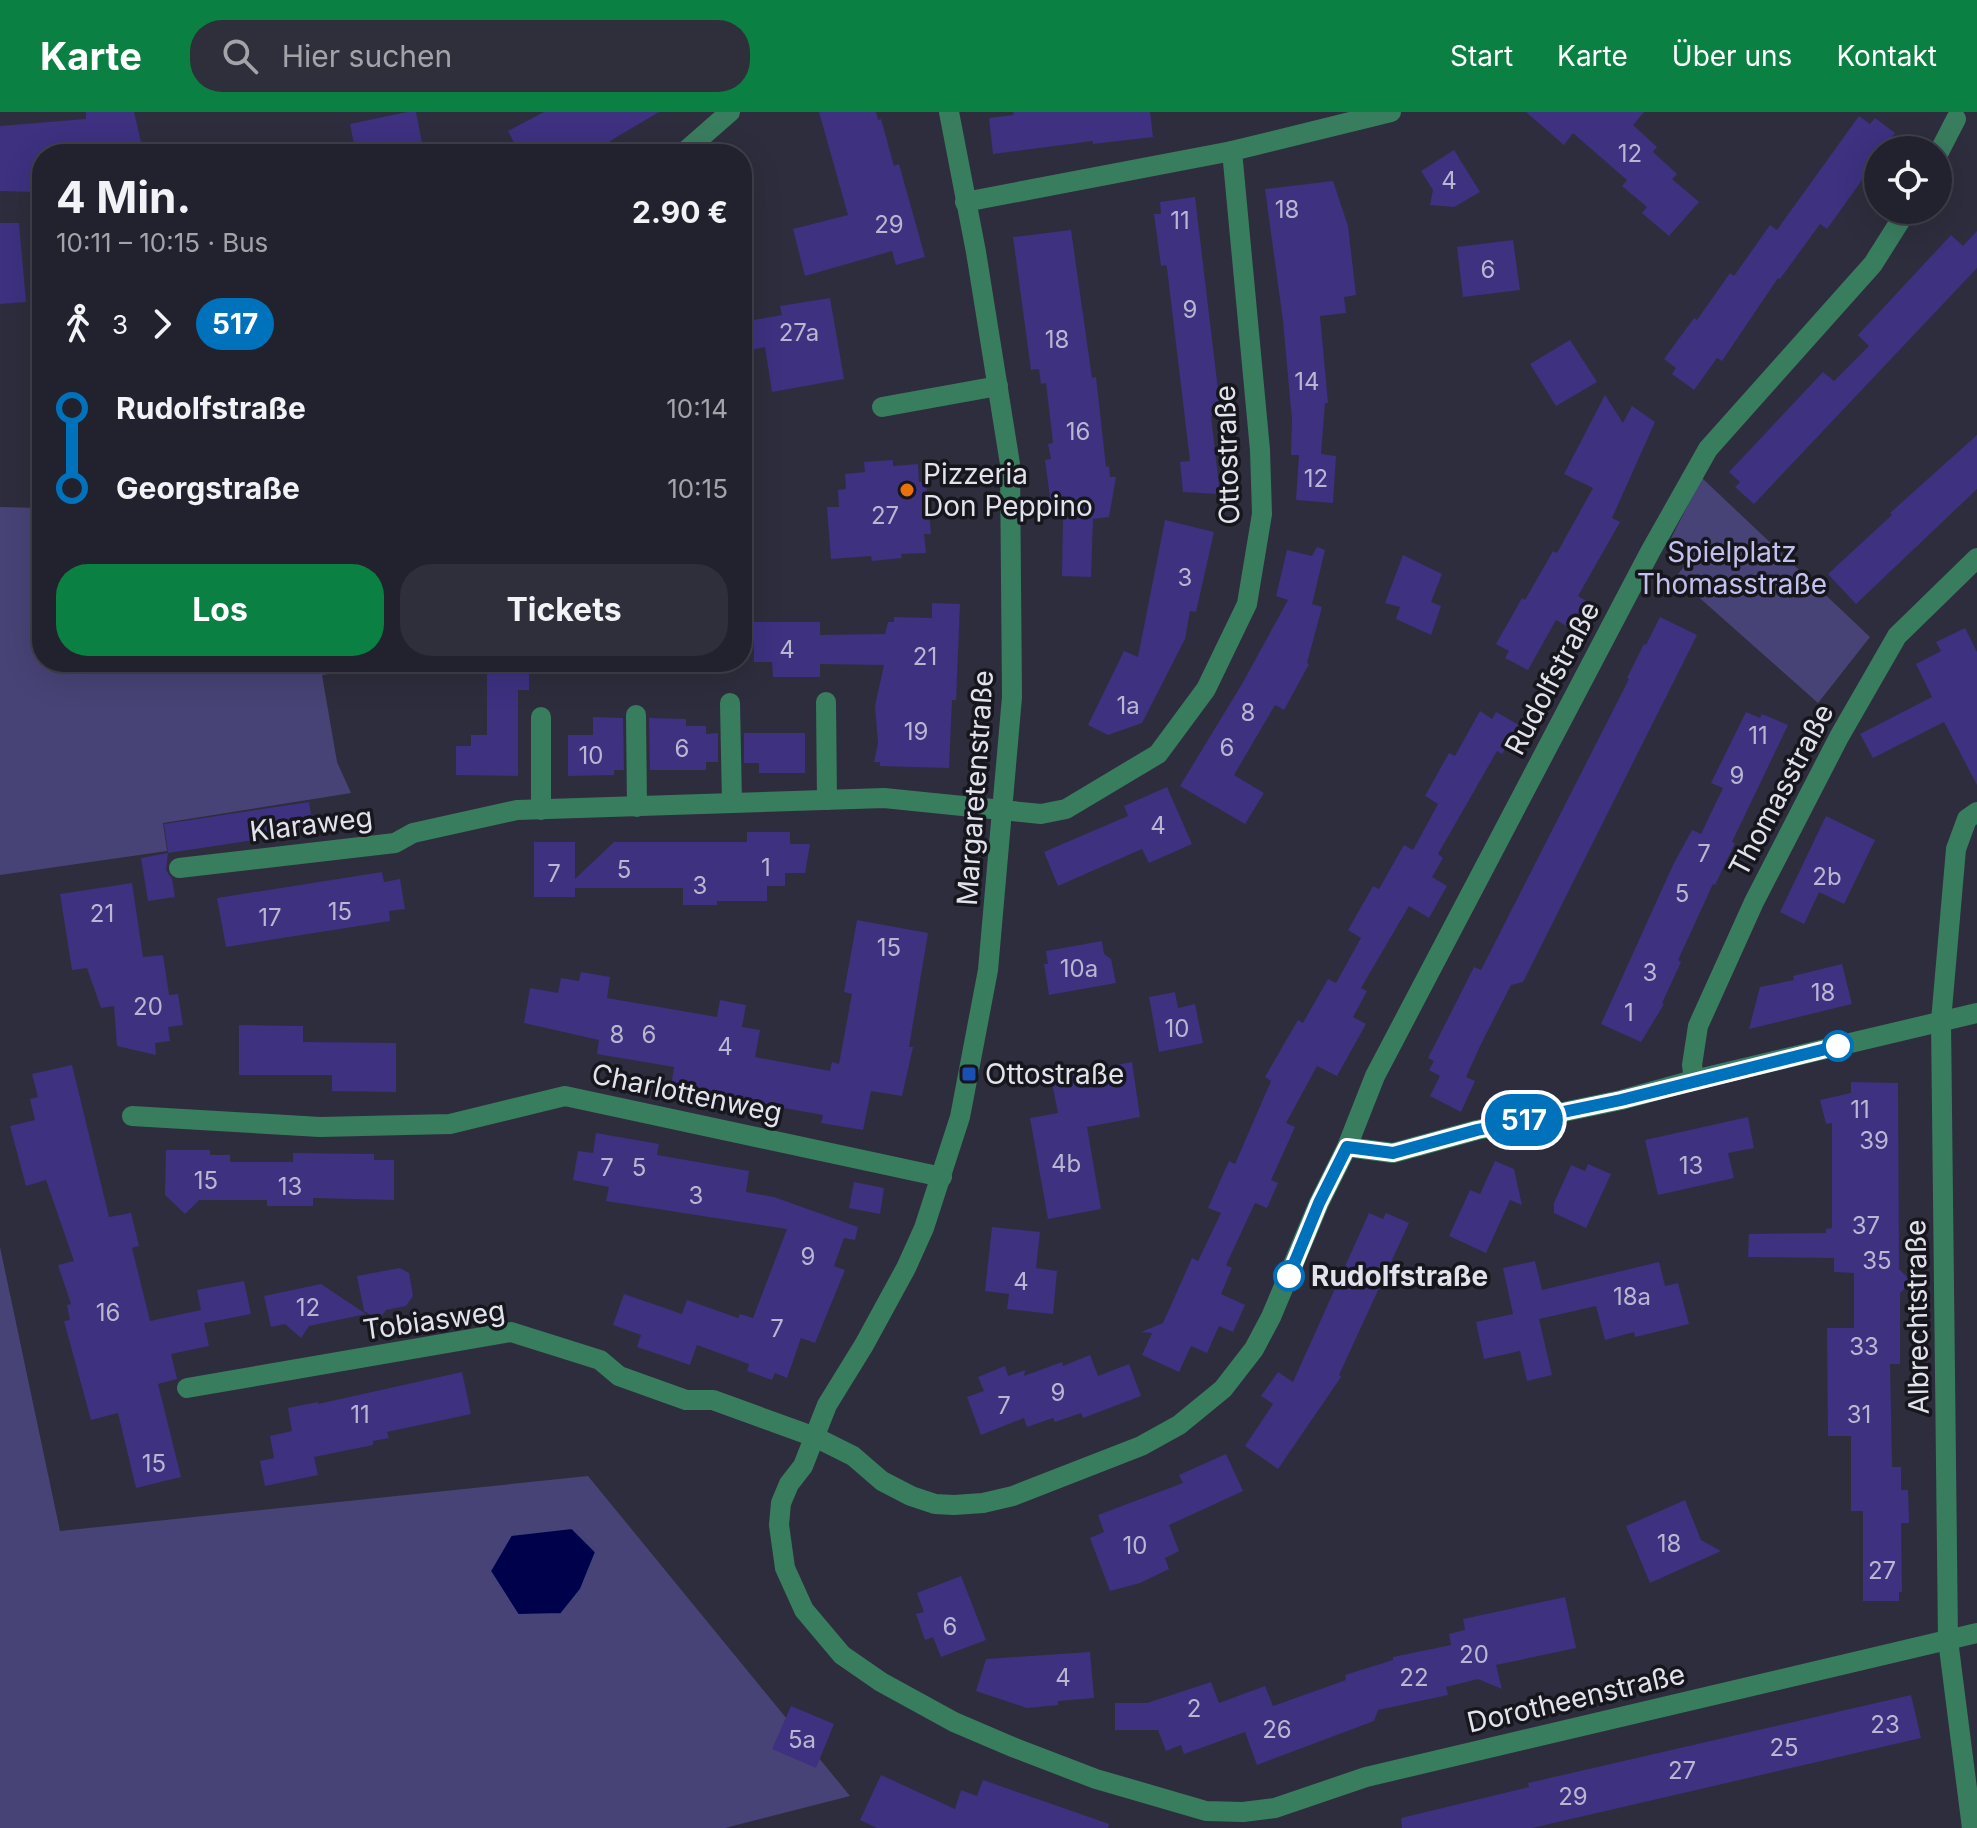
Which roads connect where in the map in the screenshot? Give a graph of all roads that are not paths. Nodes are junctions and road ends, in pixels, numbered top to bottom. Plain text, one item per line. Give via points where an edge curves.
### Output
1 (730, 112) edge
2 (949, 112) edge
3 (1391, 112) edge
4 (1956, 119) dead end
5 (1947, 136) edge
6 (693, 144) edge
7 (1232, 151) junction
8 (965, 202) junction
9 (1898, 224) edge
10 (998, 386) junction
11 (882, 407) dead end
12 (1977, 558) edge
13 (826, 702) dead end
14 (730, 703) dead end
15 (636, 715) dead end
16 (541, 717) dead end
17 (827, 800) junction
18 (732, 803) junction
19 (637, 807) junction
20 (541, 810) junction
21 (1004, 810) junction
22 (1977, 812) edge
23 (179, 868) dead end
24 (1977, 1013) edge
25 (1941, 1021) junction
26 (1694, 1080) junction
27 (132, 1116) dead end
28 (1347, 1147) junction
29 (942, 1177) junction
30 (187, 1388) dead end
31 (815, 1437) junction
32 (1977, 1633) edge
33 (1948, 1640) junction
34 (1203, 1820) edge
35 (1972, 1828) edge

1 - 6 street
2 - 8 street, Margaretenstraße
3 - 7 street
4 - 5 street
7 - 8 street
7 - 21 street, Ottostraße via 1260,450 1262,514 1247,604 1206,689 1158,754 1066,809 1041,814
8 - 10 street, Margaretenstraße
9 - 28 street, Rudolfstraße via 1873,264 1708,449 1375,1076
10 - 11 street
10 - 21 street, Margaretenstraße via 1010,464 1012,697
12 - 26 street, Thomasstraße via 1897,636 1835,743 1698,1026
13 - 17 street
14 - 18 street
15 - 19 street
16 - 20 street
17 - 18 street, Klaraweg
17 - 21 street, Klaraweg via 884,798
18 - 19 street, Klaraweg
19 - 20 street, Klaraweg
20 - 23 street, Klaraweg via 517,810 413,833 395,843
21 - 29 street, Margaretenstraße via 988,970 960,1117
22 - 25 street, Albrechtstraße via 1967,819 1956,849
24 - 25 street
25 - 26 street
25 - 33 street, Albrechtstraße
26 - 28 street via 1393,1153
27 - 29 street, Charlottenweg via 320,1127 450,1124 565,1096
28 - 31 street, Rudolfstraße via 1254,1349 1223,1389 1179,1425 1141,1446 1013,1496 954,1505 911,1496
29 - 31 street, Margaretenstraße via 906,1268 827,1405
30 - 31 street, Tobiasweg via 511,1332 600,1360 619,1376 686,1400 713,1400
31 - 34 street via 781,1503 781,1544 785,1568 804,1610 842,1655 954,1722
32 - 33 street, Dorotheenstraße
33 - 34 street, Dorotheenstraße via 1380,1774 1275,1808
33 - 35 street, Albrechtstraße

